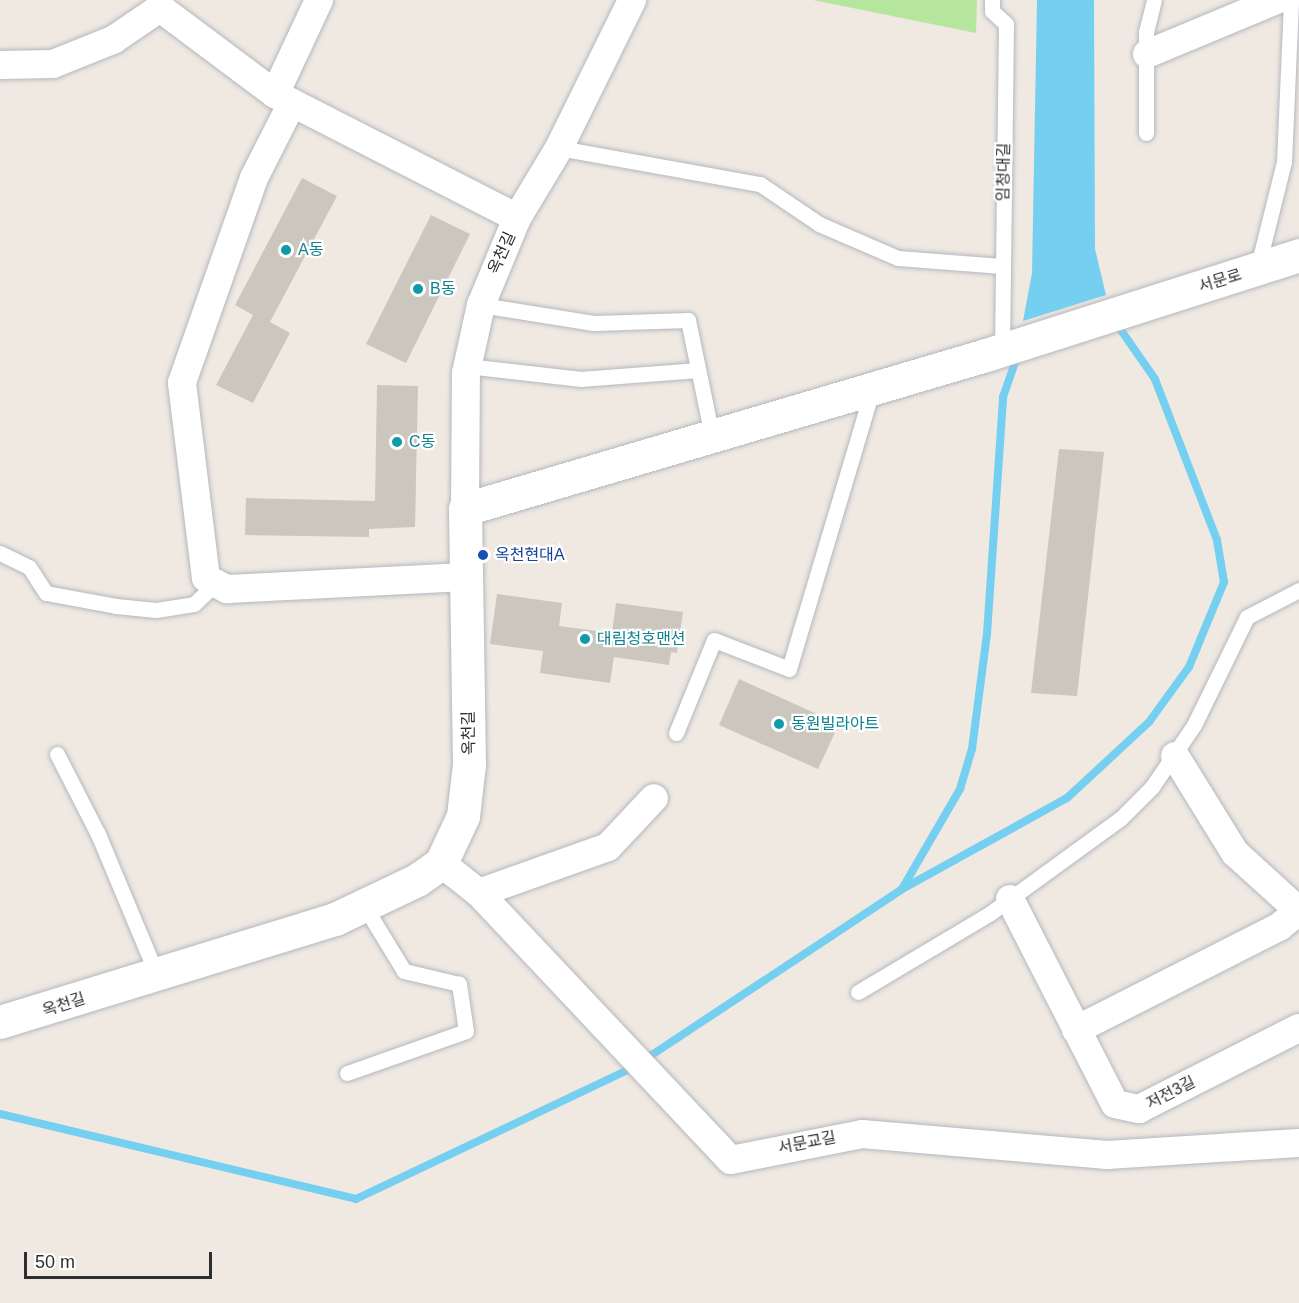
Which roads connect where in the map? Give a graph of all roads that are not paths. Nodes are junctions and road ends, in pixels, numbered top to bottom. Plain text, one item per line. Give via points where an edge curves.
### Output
1 (319, 0) edge
2 (632, 0) edge
3 (992, 0) edge
4 (1154, 0) edge
5 (1277, 0) edge
6 (1291, 0) edge
7 (1147, 54) junction
8 (0, 65) edge
9 (284, 98) junction
10 (1146, 133) dead end
11 (559, 148) junction
12 (517, 218) junction
13 (1299, 255) edge
14 (1002, 267) junction
15 (1257, 270) junction
16 (481, 304) junction
17 (994, 353) junction
18 (467, 366) junction
19 (698, 370) junction
20 (873, 388) junction
21 (712, 436) junction
22 (465, 509) junction
23 (0, 554) edge
24 (466, 578) junction
25 (214, 585) junction
26 (1299, 590) edge
27 (676, 733) dead end
28 (57, 754) dead end
29 (1175, 756) junction
30 (654, 798) dead end
31 (441, 863) junction
32 (479, 893) junction
33 (1010, 899) junction
34 (365, 907) junction
35 (157, 975) junction
36 (858, 992) dead end
37 (0, 1022) edge
38 (1299, 1028) edge
39 (1076, 1030) junction
40 (347, 1073) dead end
41 (1299, 1143) edge

1 - 9 street
2 - 11 street, 옥천길
3 - 14 lane, 임청대길 via 992,11 1006,24
4 - 7 lane
5 - 7 street
6 - 15 lane via 1284,162
7 - 10 lane
8 - 9 street via 52,64 113,40 160,9
9 - 12 street
9 - 25 street via 182,383 204,565
11 - 12 street, 옥천길
11 - 14 lane via 760,184 819,224 898,258
12 - 16 street, 옥천길
13 - 15 street, 서문로
14 - 17 lane, 임청대길
15 - 17 street, 서문로
16 - 18 street, 옥천길
16 - 19 lane via 594,323 688,320
17 - 20 street, 서문로
18 - 19 lane via 580,379
18 - 22 street, 옥천길
19 - 21 lane
20 - 21 street, 서문로
20 - 27 lane via 789,669 714,640
21 - 22 street, 서문로
22 - 24 street, 옥천길
23 - 25 lane via 29,567 46,593 116,606 156,610 194,604
24 - 25 street via 227,589
24 - 31 street, 옥천길 via 469,764 463,816
26 - 29 lane via 1247,617 1227,666
28 - 35 lane
29 - 33 lane via 1121,818
29 - 39 street via 1235,853 1299,911 1279,927
30 - 32 street via 608,847
31 - 32 street, 서문교길
31 - 34 street, 옥천길
32 - 41 street, 서문교길 via 731,1160 862,1134 1107,1155
33 - 36 lane
33 - 39 street, 저전3길
34 - 35 street, 옥천길
34 - 40 lane via 404,971 459,984 466,1031
35 - 37 street, 옥천길
38 - 39 street, 저전3길 via 1139,1109 1115,1104

